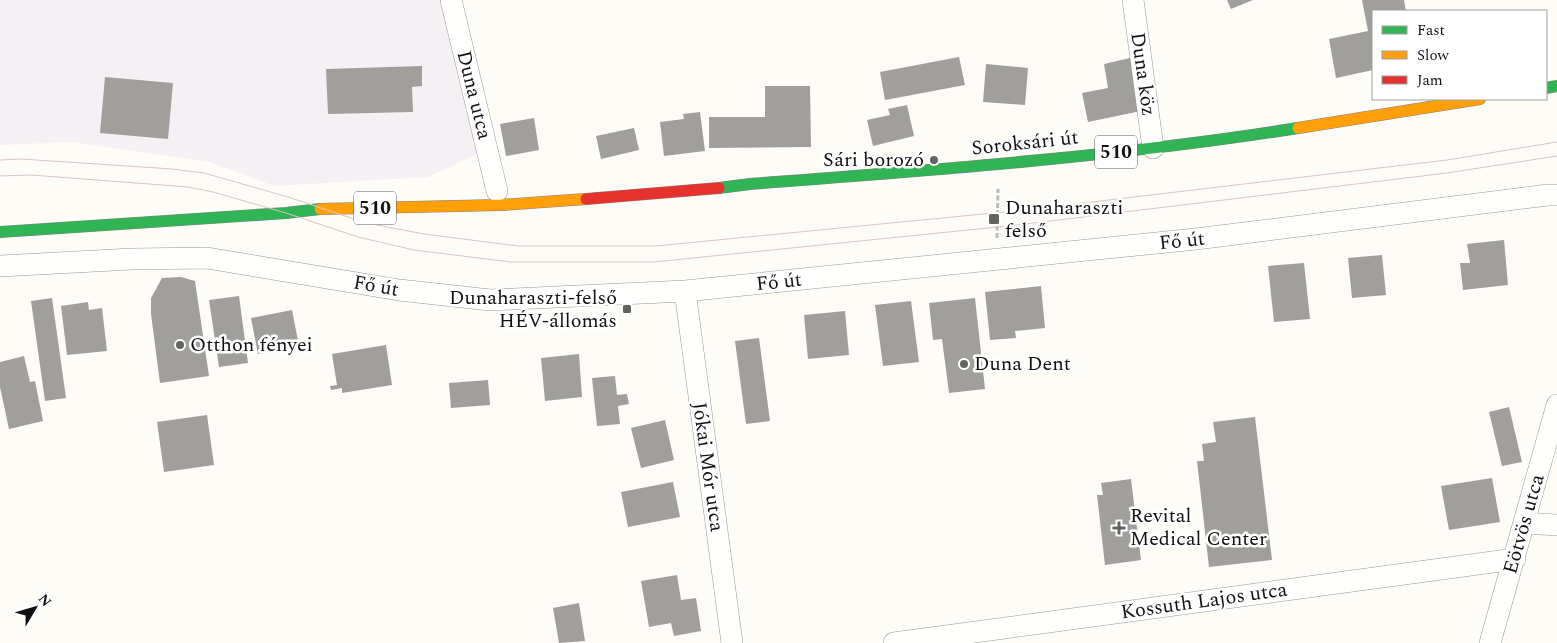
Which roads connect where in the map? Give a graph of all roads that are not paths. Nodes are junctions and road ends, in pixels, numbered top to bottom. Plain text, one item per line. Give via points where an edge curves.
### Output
1 (451, 0) edge
2 (1133, 0) edge
3 (1474, 100) edge
4 (1153, 148) junction
5 (750, 184) junction
6 (607, 186) dead end
7 (497, 190) dead end
8 (1557, 195) edge
9 (0, 232) edge
10 (0, 266) edge
11 (685, 291) junction
12 (1557, 405) edge
13 (1525, 523) junction
14 (1557, 525) edge
15 (1514, 559) junction
16 (732, 643) edge
17 (894, 643) edge
18 (1490, 643) edge

1 - 7 street, Duna utca
2 - 4 street, Duna köz
3 - 4 main road, Soroksári út / 510
4 - 5 main road, Soroksári út / 510 via 998,165
5 - 6 main road, 510 via 707,181
5 - 9 main road, 510 via 502,205 321,209
8 - 11 street, Fő út via 1235,235
10 - 11 street, Fő út via 207,258 399,290 490,300
11 - 16 street, Jókai Mór utca
12 - 13 street, Eötvös utca
13 - 14 street
13 - 15 street, Eötvös utca
15 - 17 street, Kossuth Lajos utca
15 - 18 street, Eötvös utca

